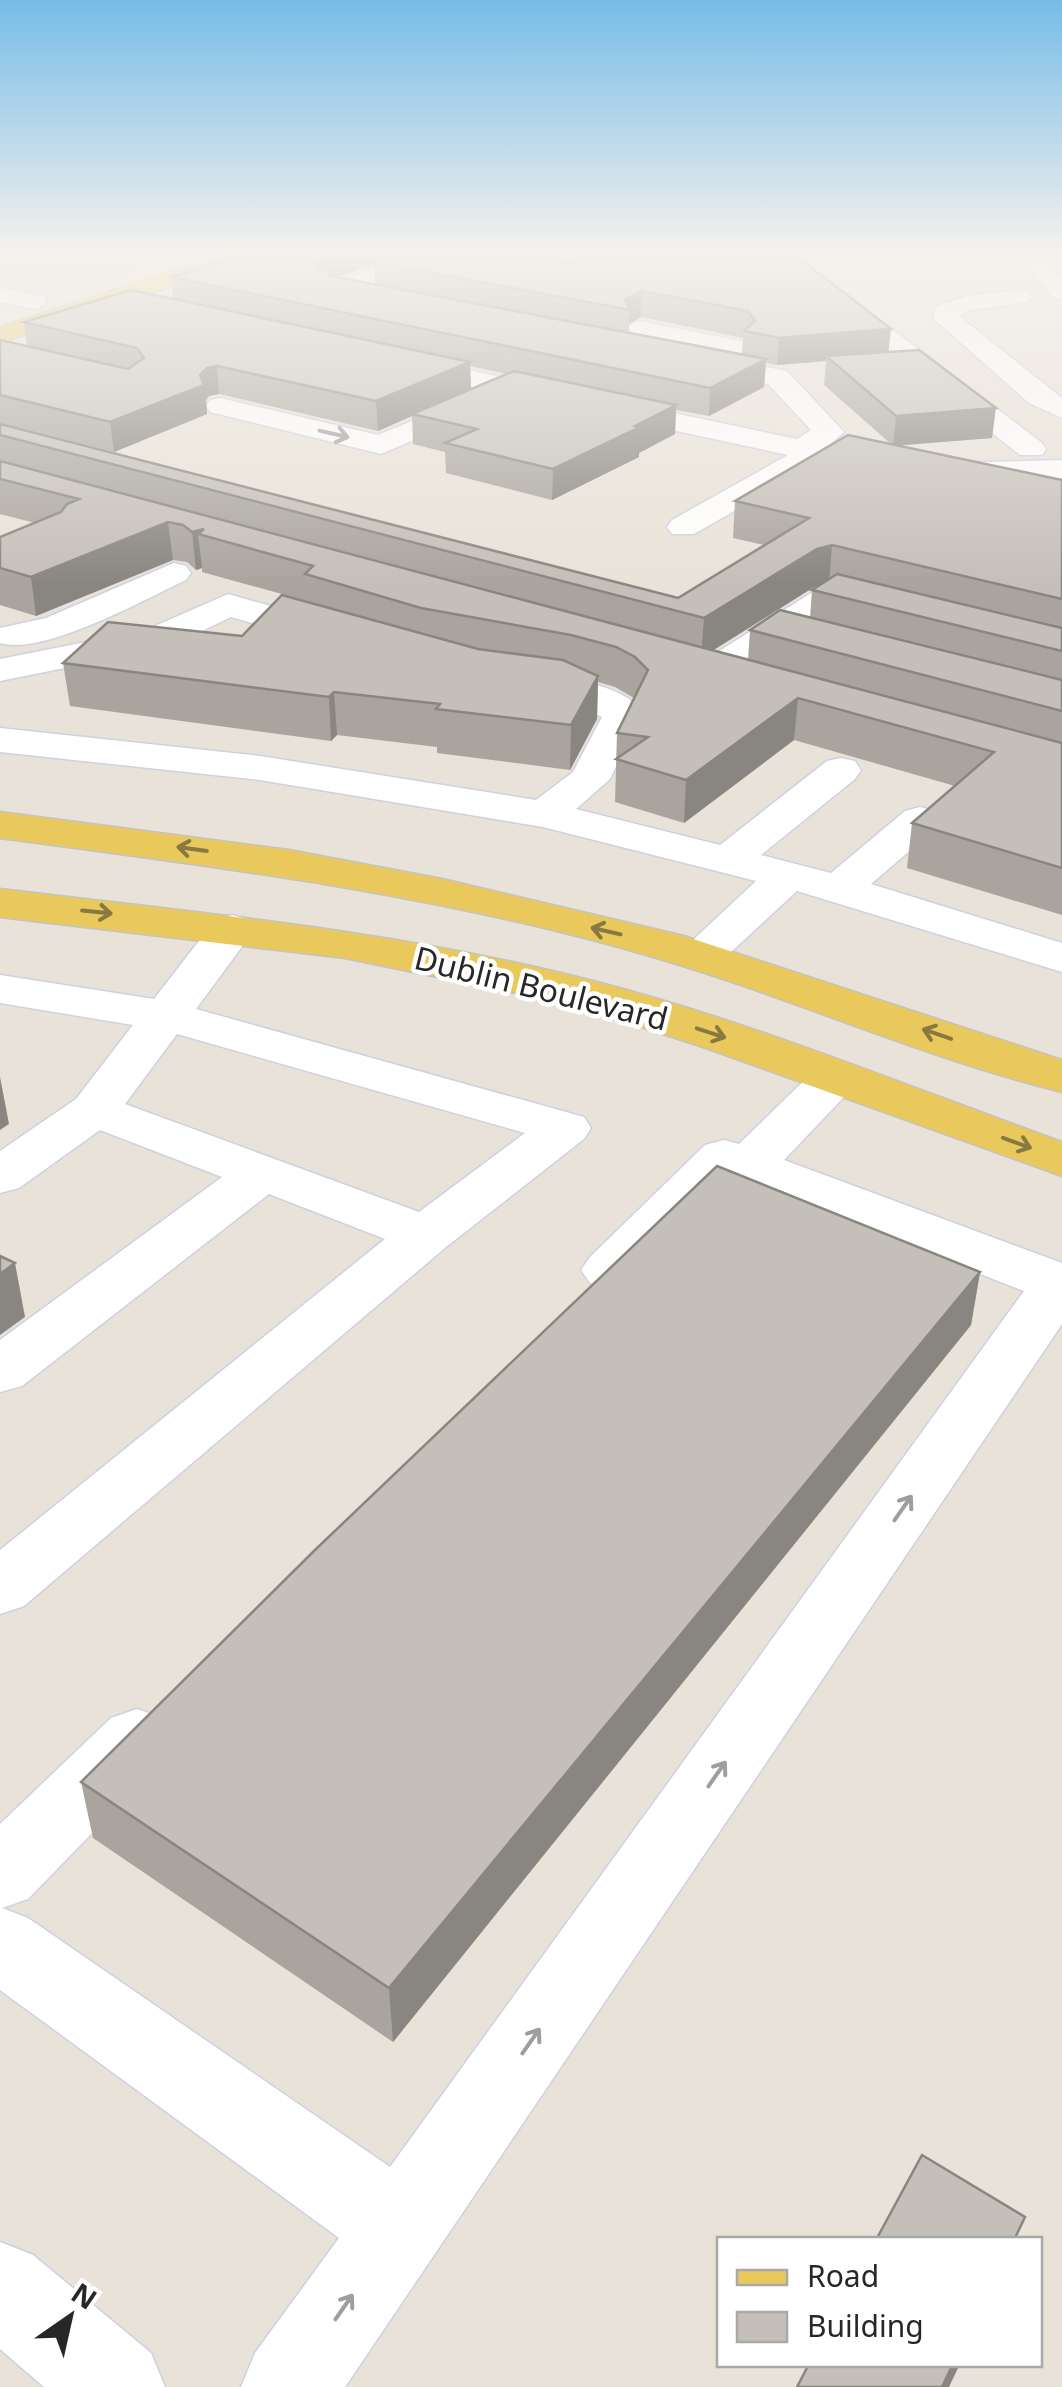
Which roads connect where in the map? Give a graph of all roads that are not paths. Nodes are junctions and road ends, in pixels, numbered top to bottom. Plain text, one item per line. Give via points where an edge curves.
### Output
1 (395, 362) edge
2 (710, 362) edge
3 (919, 362) edge
4 (998, 362) edge
5 (924, 366) junction
6 (887, 368) edge
7 (814, 374) edge
8 (777, 377) junction
9 (270, 386) edge
10 (511, 387) junction
11 (1062, 409) edge
12 (1031, 449) dead end
13 (808, 451) junction
14 (1062, 469) edge
15 (684, 528) dead end
16 (174, 573) dead end
17 (918, 620) edge
18 (771, 634) junction
19 (0, 639) edge
20 (372, 646) edge
21 (826, 648) edge
22 (669, 664) edge
23 (0, 670) edge
24 (707, 674) junction
25 (499, 680) edge
26 (744, 685) edge
27 (0, 740) edge
28 (841, 770) dead end
29 (544, 814) junction
30 (920, 820) edge
31 (0, 825) edge
32 (728, 860) junction
33 (789, 875) junction
34 (839, 888) junction
35 (0, 903) edge
36 (232, 929) junction
37 (345, 944) junction
38 (701, 954) junction
39 (1062, 958) edge
40 (0, 989) edge
41 (165, 1015) junction
42 (1062, 1077) edge
43 (836, 1078) junction
44 (94, 1110) junction
45 (1062, 1160) edge
46 (748, 1166) junction
47 (262, 1173) junction
48 (0, 1176) edge
49 (426, 1234) junction
50 (571, 1308) edge
51 (0, 1371) edge
52 (0, 1588) edge
53 (181, 1695) edge
54 (0, 1875) edge
55 (0, 1944) edge
56 (400, 2228) junction
57 (0, 2288) edge
58 (117, 2387) edge
59 (289, 2387) edge

1 - 10 street
2 - 8 street
3 - 5 street
4 - 11 street
5 - 6 street
5 - 12 street
7 - 8 street
8 - 13 street via 829,432
9 -> 10 street via 220,406 381,444
10 - 13 street
13 - 14 street via 950,472
13 - 15 street
16 - 19 street via 57,626
17 - 18 street via 828,598
18 - 21 street
18 - 24 street
20 - 23 street via 228,605 156,639
22 - 24 street
24 - 26 street
25 - 29 street via 572,689 624,712 590,778
27 - 29 street via 260,768
28 - 32 street
29 - 32 street
30 - 34 street
38 -> 31 main road via 289,863
32 - 33 street
33 - 34 street
33 - 38 street
34 - 39 street
35 -> 36 main road, Dublin Boulevard
36 - 37 main road, Dublin Boulevard
36 - 41 street
37 - 38 main road via 408,921 632,968
37 -> 43 main road, Dublin Boulevard via 585,994
42 -> 38 main road
40 - 41 street
41 - 44 street
41 - 49 street via 564,1128
43 -> 45 main road, Dublin Boulevard
43 - 46 street
44 - 47 street
44 - 48 street
46 - 50 street via 724,1156
56 -> 46 street via 1060,1283
47 - 49 street
47 - 51 street
49 - 52 street
53 - 54 street
55 - 56 street
59 -> 56 street
57 - 58 street

